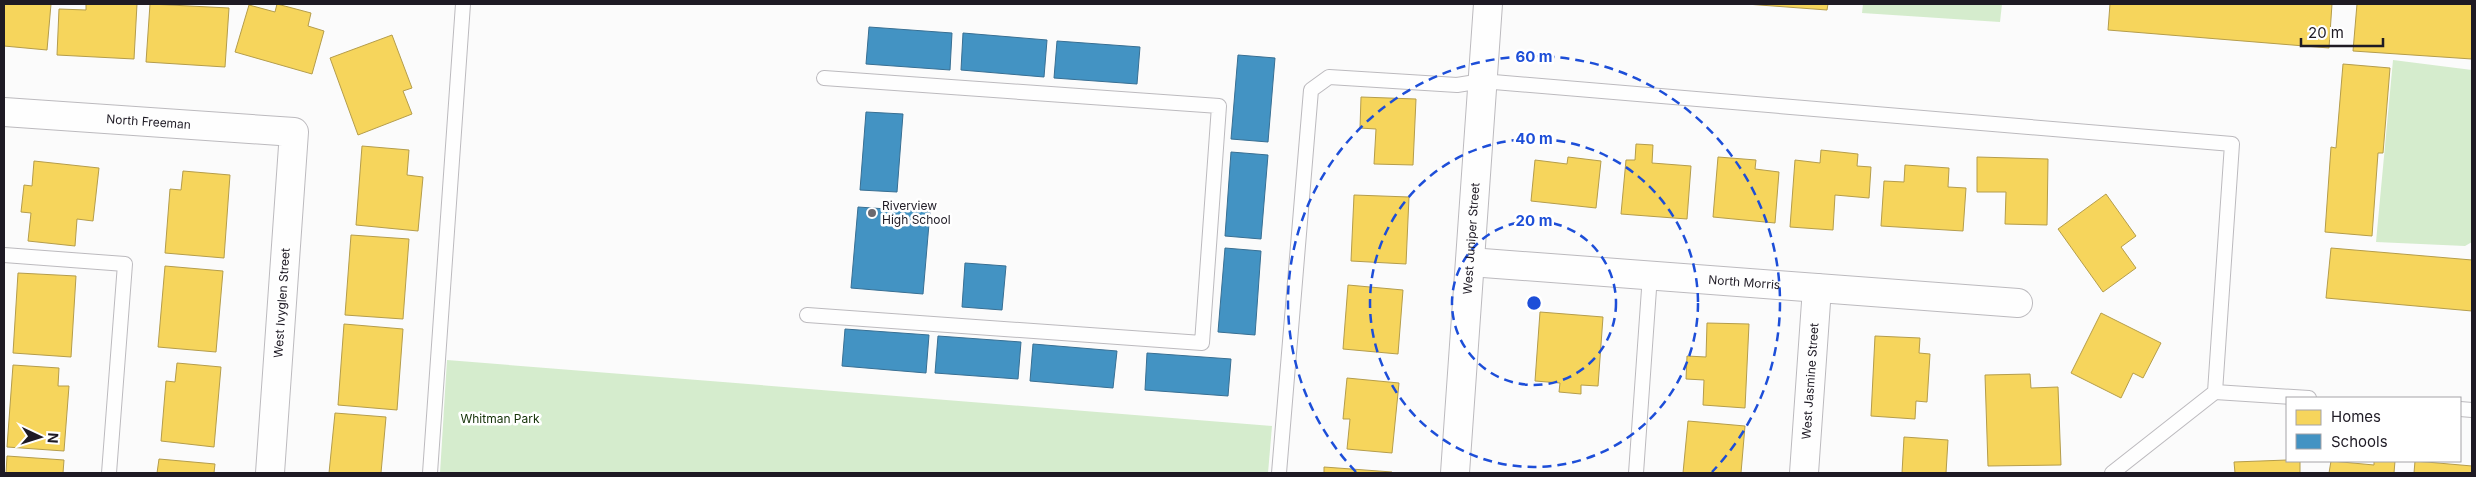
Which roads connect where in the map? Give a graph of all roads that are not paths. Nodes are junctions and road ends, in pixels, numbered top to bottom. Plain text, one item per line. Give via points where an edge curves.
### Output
1 (463, 4) edge
2 (1488, 4) edge
3 (824, 78) dead end
4 (1482, 81) junction
5 (4, 112) edge
6 (294, 132) joint
7 (4, 255) edge
8 (1470, 262) junction
9 (1650, 275) junction
10 (1817, 288) junction
11 (2018, 303) dead end
12 (807, 315) dead end
13 (2215, 392) junction
14 (2293, 397) edge
15 (109, 473) edge
16 (270, 473) edge
17 (430, 473) edge
18 (1280, 473) edge
19 (1455, 473) edge
20 (1636, 473) edge
21 (1804, 473) edge
22 (2112, 473) edge

1 - 17 lane
2 - 4 street, West Juniper Street
3 - 12 lane via 1218,106 1202,343
4 - 8 street, West Juniper Street
4 - 13 lane via 2232,144
4 - 18 lane via 1457,85 1329,76 1311,90
5 - 6 street, North Freeman
6 - 16 street, West Ivyglen Street
7 - 15 lane via 124,264
8 - 9 street, North Morris
8 - 19 street, West Juniper Street
9 - 10 street, North Morris
9 - 20 lane
10 - 11 street, North Morris
10 - 21 street, West Jasmine Street
13 - 14 lane
13 - 22 lane

